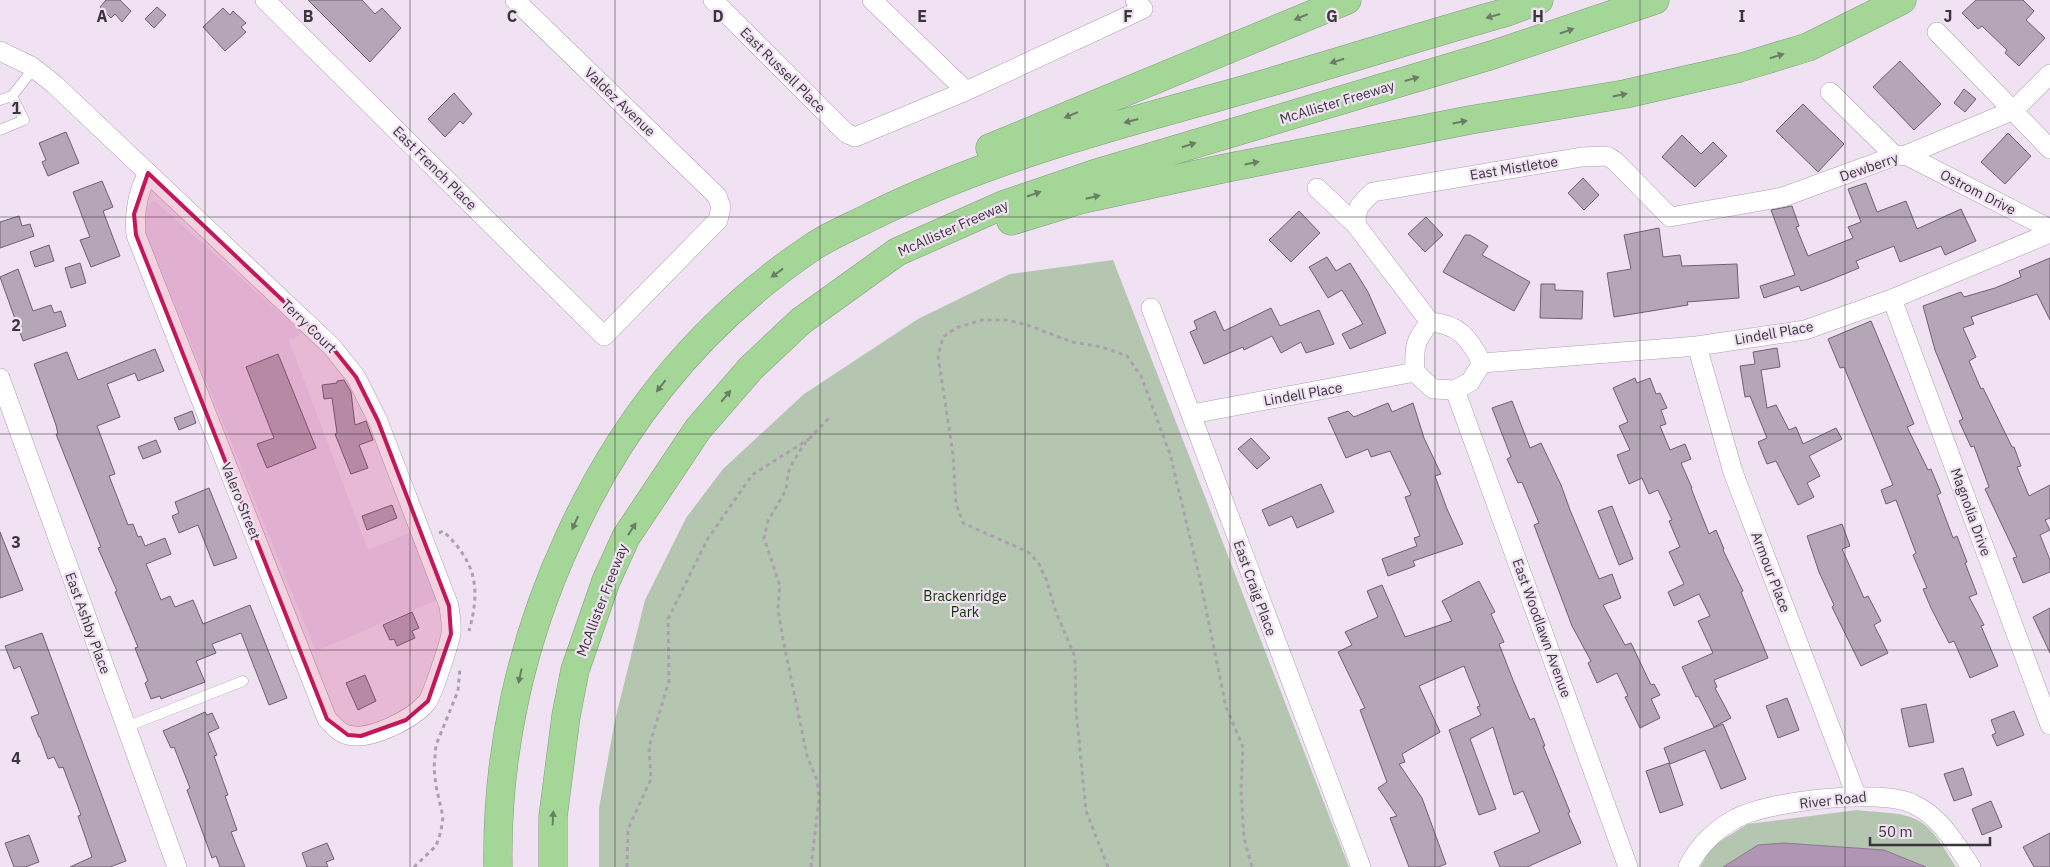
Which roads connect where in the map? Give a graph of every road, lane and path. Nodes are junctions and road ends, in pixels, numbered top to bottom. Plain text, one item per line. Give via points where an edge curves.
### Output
1 (265, 0) edge
2 (515, 0) edge
3 (713, 0) edge
4 (872, 0) edge
5 (1347, 0) edge
6 (1539, 0) edge
7 (1655, 0) edge
8 (1902, 0) edge
9 (1139, 4) edge
10 (1937, 32) dead end
11 (0, 51) edge
12 (34, 68) junction
13 (2050, 74) edge
14 (966, 91) junction
15 (1830, 92) dead end
16 (12, 96) junction
17 (0, 100) edge
18 (2014, 110) junction
19 (0, 130) edge
20 (2050, 149) edge
21 (1900, 155) junction
22 (148, 173) junction
23 (1317, 188) dead end
24 (721, 207) joint
25 (1670, 217) joint
26 (1356, 225) junction
27 (2050, 229) edge
28 (2050, 233) edge
29 (816, 244) junction
30 (836, 294) junction
31 (1892, 299) junction
32 (1151, 308) dead end
33 (1430, 322) junction
34 (1697, 346) junction
35 (1482, 363) junction
36 (1415, 372) junction
37 (0, 378) edge
38 (1456, 390) junction
39 (1192, 414) junction
40 (831, 416) dead end
41 (809, 439) junction
42 (243, 682) dead end
43 (428, 701) joint
44 (2050, 725) edge
45 (126, 727) junction
46 (1856, 795) junction
47 (177, 867) edge
48 (498, 867) edge
49 (553, 867) edge
50 (627, 867) edge
51 (811, 867) edge
52 (1108, 867) edge
53 (1252, 867) edge
54 (1361, 867) edge
55 (1628, 867) edge
56 (1688, 867) edge
57 (1972, 867) edge

1 - 24 street, East French Place via 604,336 718,220
2 - 24 street, Valdez Avenue via 716,196
3 - 14 street, East Russell Place via 846,133 855,137
4 - 14 street
5 -> 29 highway via 932,174 877,202
6 -> 29 highway via 1006,160 911,197
30 -> 7 highway, McAllister Freeway via 897,252 1003,205 1094,174 1492,56
30 -> 8 highway via 911,266 1019,218 1083,200 1216,170 1470,120 1625,94 1739,68 1808,47
9 - 14 street
10 - 18 street
11 - 12 street, Terry Court
12 - 16 lane
12 - 22 street, Terry Court
13 - 18 street, Dewberry
15 - 21 street, Ostrom Drive
16 - 17 lane
16 - 19 lane via 24,120
18 - 20 street
18 - 21 street, Dewberry
21 - 25 street, Dewberry via 1783,198
21 - 27 street, Ostrom Drive
22 - 43 street, Terry Court via 332,347 364,391 449,606 451,634
22 - 43 street, Valero Street via 140,187 134,214 136,235 327,719 338,730 361,736 406,720
23 - 26 street
25 - 26 street, East Mistletoe via 1615,161 1606,156 1582,157 1374,192 1356,212
26 - 33 street
28 - 31 street, Lindell Place
29 -> 48 highway via 749,293 690,350 641,412 588,494 548,583 523,662 503,760
49 -> 30 highway, McAllister Freeway via 552,817 575,670 606,581 626,538 698,430 733,387 774,345
31 - 34 street, Lindell Place via 1805,330
31 - 44 street, Magnolia Drive
32 - 39 street, East Craig Place
33 - 35 street via 1445,323 1461,332
33 - 36 street via 1417,338
34 - 35 street, Lindell Place
34 - 46 street, Armour Place via 1733,472
35 - 38 street via 1470,382
36 - 38 street via 1433,389
36 - 39 street, Lindell Place
37 - 45 street, East Ashby Place
38 - 55 street, East Woodlawn Avenue
39 - 54 street, East Craig Place via 1267,623
40 - 41 path
41 - 50 path via 752,475 707,540 668,619 669,681 649,746 651,779 628,829
41 - 51 path via 788,473 786,490 768,521 764,538 780,586 778,609 782,634 807,756 817,780 819,799
42 - 45 lane
45 - 47 street, East Ashby Place
46 - 56 street, River Road via 1763,809 1736,818 1717,830
46 - 57 street, River Road via 1915,805 1942,824
52 - 53 path via 1086,811 1076,710 1075,657 1046,579 1038,562 1028,552 963,523 956,504 953,454 938,356 942,336 982,320 1008,320 1072,342 1102,347 1127,356 1141,376 1170,454 1226,707 1243,747 1244,838

